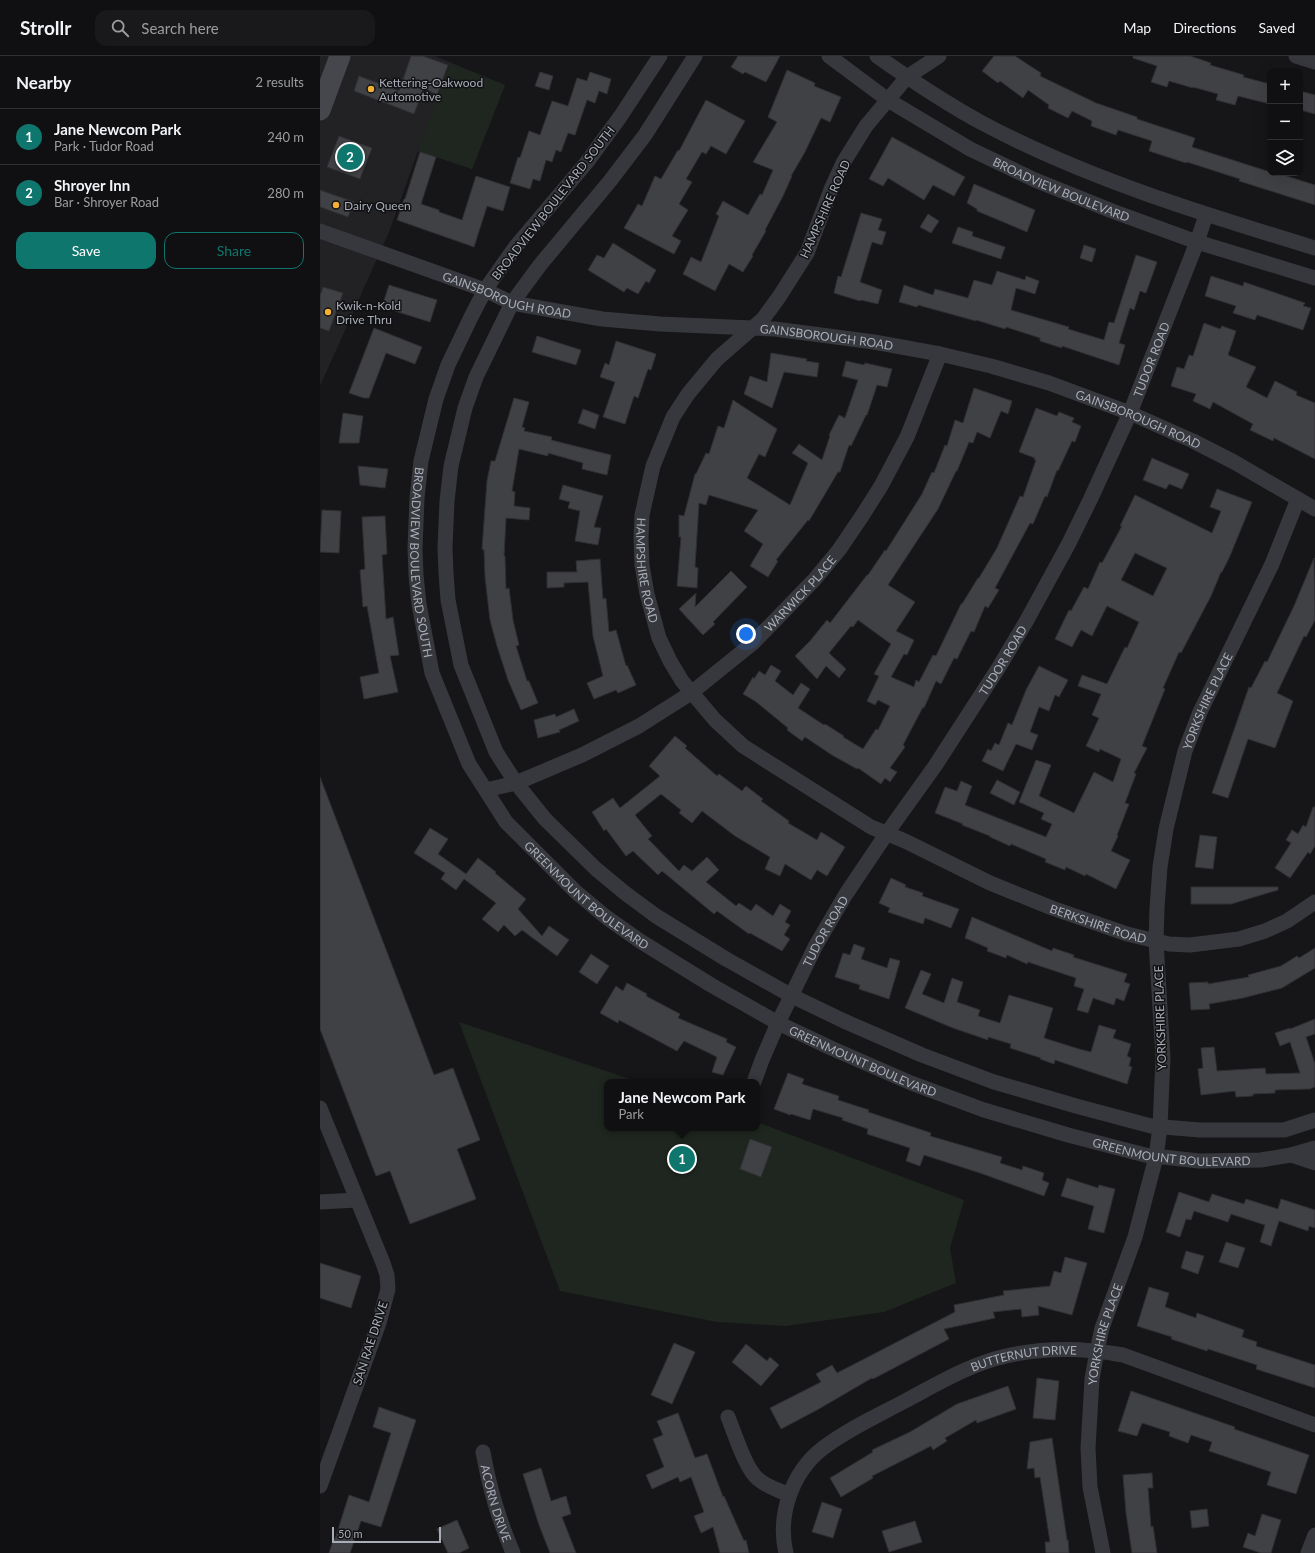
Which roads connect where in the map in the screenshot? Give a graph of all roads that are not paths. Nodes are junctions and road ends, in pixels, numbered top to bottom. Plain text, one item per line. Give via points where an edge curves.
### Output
1 (340, 56) edge
2 (660, 56) edge
3 (695, 56) edge
4 (829, 56) edge
5 (877, 56) edge
6 (939, 56) edge
7 (1296, 56) edge
8 (1315, 62) edge
9 (907, 77) junction
10 (888, 100) junction
11 (320, 110) edge
12 (1206, 215) junction
13 (320, 231) edge
14 (1197, 242) junction
15 (1315, 248) edge
16 (1315, 278) edge
17 (485, 290) junction
18 (512, 303) junction
19 (752, 329) junction
20 (940, 354) junction
21 (1130, 413) junction
22 (1298, 499) junction
23 (1315, 509) edge
24 (691, 693) junction
25 (516, 783) junction
26 (486, 790) junction
27 (887, 833) junction
28 (1315, 902) edge
29 (1156, 941) junction
30 (792, 996) junction
31 (778, 1023) junction
32 (755, 1079) edge
33 (320, 1108) edge
34 (1315, 1120) edge
35 (1160, 1127) junction
36 (1315, 1148) edge
37 (1291, 1155) junction
38 (1156, 1157) junction
39 (1315, 1163) edge
40 (357, 1200) junction
41 (320, 1202) edge
42 (1097, 1351) junction
43 (728, 1417) dead end
44 (1315, 1426) edge
45 (326, 1449) edge
46 (483, 1452) dead end
47 (320, 1486) edge
48 (789, 1495) junction
49 (1315, 1535) edge
50 (513, 1553) edge
51 (786, 1553) edge
52 (1103, 1553) edge
53 (1308, 1553) edge

1 - 11 main road
2 - 17 street, BROADVIEW BOULEVARD SOUTH via 606,137 516,246
3 - 18 street, BROADVIEW BOULEVARD SOUTH via 645,135
4 - 10 street, BROADVIEW BOULEVARD
5 - 9 street
6 - 9 street, HAMPSHIRE ROAD
7 - 8 street
9 - 10 street, HAMPSHIRE ROAD
9 - 12 street via 984,124 1047,154
10 - 14 street, BROADVIEW BOULEVARD via 970,149 1035,180
10 - 19 street, HAMPSHIRE ROAD via 866,126 843,163 814,237 797,270 763,319
12 - 14 street, TUDOR ROAD
12 - 15 street
13 - 17 street, GAINSBOROUGH ROAD
14 - 16 street, BROADVIEW BOULEVARD
14 - 21 street, TUDOR ROAD
17 - 18 street, GAINSBOROUGH ROAD
17 - 26 street, BROADVIEW BOULEVARD SOUTH via 448,366 436,399 421,462 415,517 415,549 419,604 432,673 469,764
18 - 19 street, GAINSBOROUGH ROAD via 602,319
18 - 25 street, BROADVIEW BOULEVARD SOUTH via 476,377 463,414 451,466 445,518 445,548 448,600 461,665 496,752
19 - 20 street, GAINSBOROUGH ROAD via 775,329 874,342
19 - 24 street, HAMPSHIRE ROAD via 717,359 673,417 653,466 642,515 642,564 652,616 670,661
20 - 21 street, GAINSBOROUGH ROAD via 1049,383
20 - 24 street, WARWICK PLACE via 907,437 881,486 838,550 814,580 753,643
21 - 22 street, GAINSBOROUGH ROAD via 1220,455
21 - 27 street, TUDOR ROAD via 1088,504 1027,620 936,766
22 - 23 street, GAINSBOROUGH ROAD
22 - 29 street, YORKSHIRE PLACE via 1272,564 1200,712 1185,751 1160,867
24 - 25 street, WARWICK PLACE via 639,726 582,755
24 - 27 street, HAMPSHIRE ROAD via 715,720 744,746 844,810
25 - 26 street, WARWICK PLACE
25 - 30 street, GREENMOUNT BOULEVARD via 545,819 596,869 625,893 656,916
26 - 31 street, GREENMOUNT BOULEVARD via 506,822 523,840 576,892 606,917 711,985
27 - 29 street, BERKSHIRE ROAD via 990,883 1052,908 1127,934
27 - 30 street, TUDOR ROAD via 816,945
28 - 29 street, BERKSHIRE ROAD via 1287,922 1239,939 1190,945
29 - 35 street, YORKSHIRE PLACE via 1163,1058
30 - 31 street, TUDOR ROAD
30 - 35 street, GREENMOUNT BOULEVARD via 922,1055 994,1082
31 - 32 street, TUDOR ROAD
31 - 38 street, GREENMOUNT BOULEVARD via 911,1083 984,1110 1068,1136
33 - 40 street
34 - 35 street, GREENMOUNT BOULEVARD via 1284,1130 1200,1130
35 - 38 street, YORKSHIRE PLACE
36 - 37 street
37 - 38 street, GREENMOUNT BOULEVARD via 1261,1160
37 - 39 street, GREENMOUNT BOULEVARD
38 - 42 street, YORKSHIRE PLACE via 1135,1237 1102,1328
40 - 41 street
40 - 45 street, SAN RAE DRIVE via 384,1263 388,1289 379,1323
42 - 44 street, BUTTERNUT DRIVE via 1123,1355
42 - 48 street, BUTTERNUT DRIVE via 1035,1351 981,1363 954,1375 822,1448 796,1480
42 - 52 street, YORKSHIRE PLACE via 1092,1379 1088,1448 1090,1487
43 - 48 street via 749,1468 757,1479
45 - 47 street, SAN RAE DRIVE
46 - 50 street, ACORN DRIVE via 493,1500
48 - 51 street, BUTTERNUT DRIVE via 783,1529
49 - 53 street

